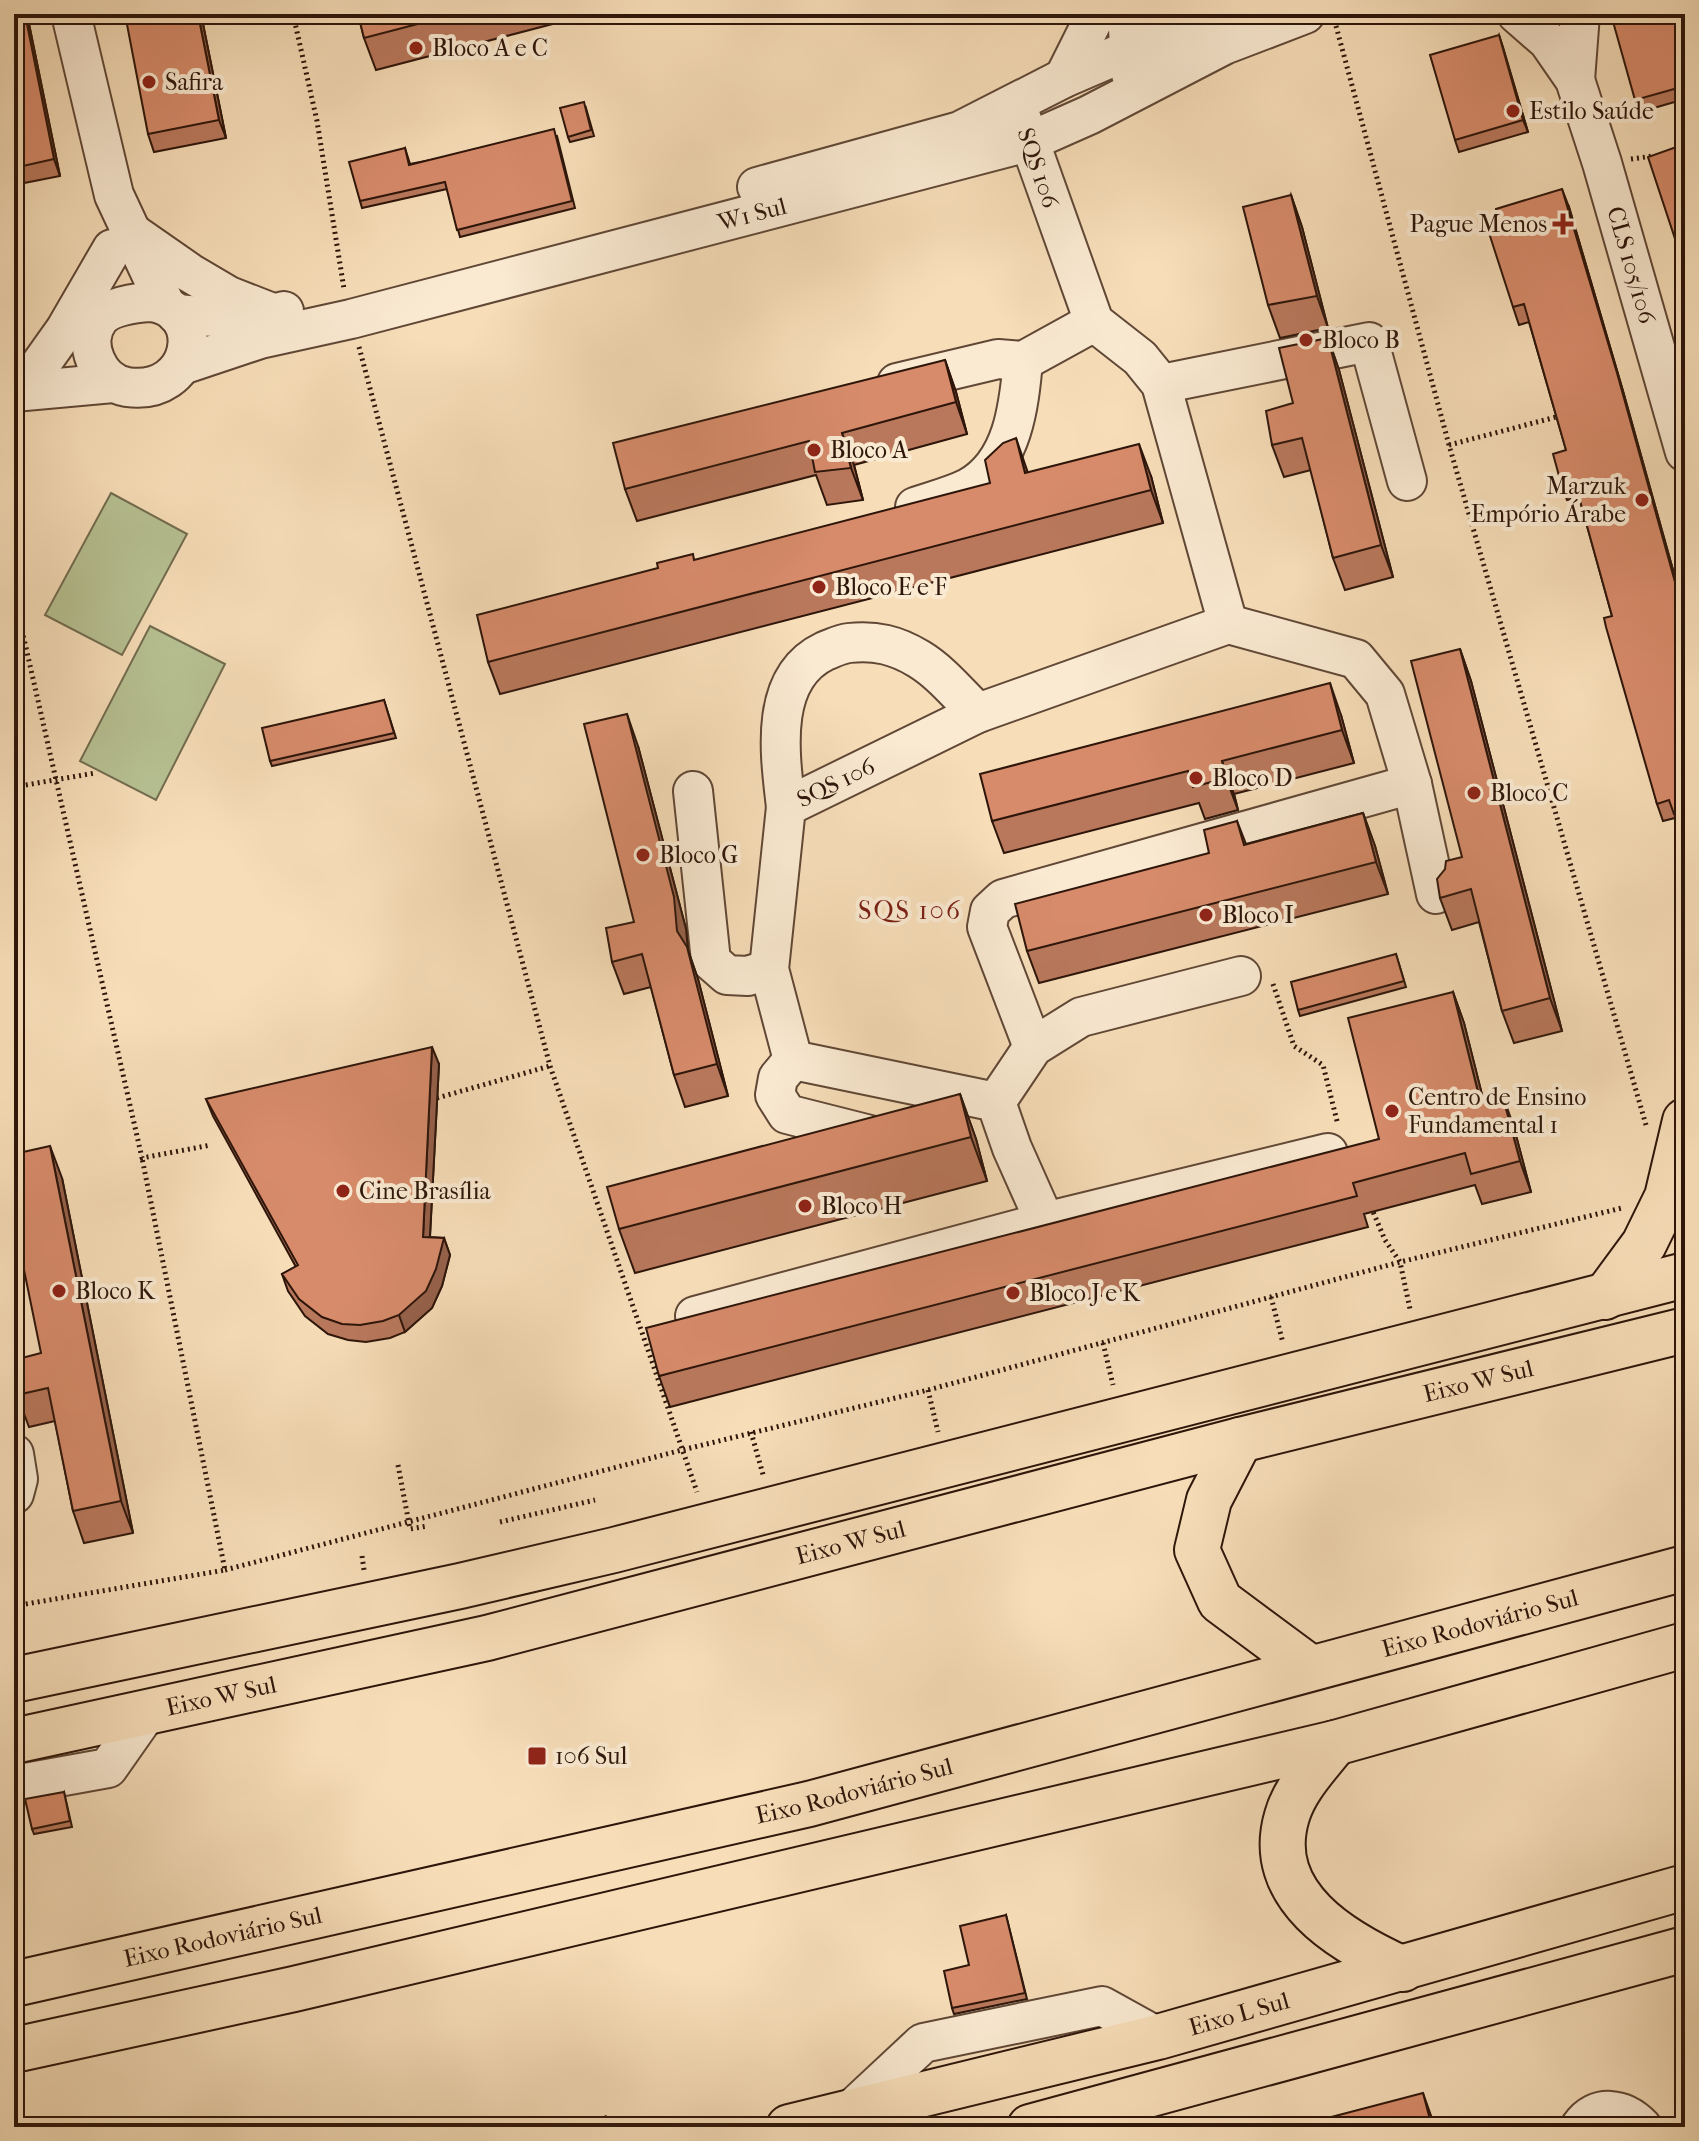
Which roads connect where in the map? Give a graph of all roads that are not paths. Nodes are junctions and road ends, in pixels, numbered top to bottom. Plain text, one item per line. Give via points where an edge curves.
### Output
1 (71, 14) edge
2 (1096, 14) edge
3 (1169, 14) edge
4 (1305, 14) edge
5 (1517, 14) edge
6 (1580, 14) edge
7 (1220, 18) edge
8 (1128, 32) edge
9 (1064, 78) junction
10 (1575, 80) junction
11 (1132, 93) junction
12 (1016, 103) junction
13 (1089, 115) junction
14 (1028, 142) junction
15 (970, 158) junction
16 (1052, 208) junction
17 (122, 240) junction
18 (171, 309) junction
19 (349, 311) junction
20 (273, 313) junction
21 (1094, 322) junction
22 (97, 324) junction
23 (1023, 361) junction
24 (182, 365) junction
25 (113, 383) junction
26 (20, 384) edge
27 (1161, 384) junction
28 (863, 391) edge
29 (1685, 452) edge
30 (1407, 481) dead end
31 (880, 520) edge
32 (1228, 624) junction
33 (978, 713) junction
34 (1412, 784) junction
35 (693, 791) dead end
36 (786, 807) junction
37 (1436, 894) edge
38 (769, 969) junction
39 (1241, 976) dead end
40 (1033, 1047) junction
41 (793, 1060) junction
42 (996, 1102) junction
43 (1667, 1128) edge
44 (874, 1136) edge
45 (1328, 1153) edge
46 (1045, 1222) junction
47 (1685, 1275) edge
48 (1605, 1297) junction
49 (666, 1324) edge
50 (1685, 1330) edge
51 (1240, 1440) junction
52 (14, 1454) edge
53 (14, 1494) edge
54 (1685, 1568) edge
55 (1675, 1650) edge
56 (1309, 1667) junction
57 (14, 1680) edge
58 (148, 1711) junction
59 (14, 1741) edge
60 (1335, 1743) junction
61 (14, 1785) edge
62 (1685, 1887) edge
63 (1685, 1949) edge
64 (1403, 1969) junction
65 (14, 1984) edge
66 (14, 2050) edge
67 (789, 2127) edge
68 (1030, 2127) edge
69 (1580, 2127) edge
70 (1642, 2127) edge

1 - 17 street
2 - 9 street
3 - 7 street
4 - 11 street, W1 Sul via 1224,45
5 - 10 street, CLS 105/106 via 1548,41
6 - 10 street, CLS 105/106
7 - 8 street, W1 Sul
8 - 9 street, W1 Sul
8 - 11 street
9 - 12 street, W1 Sul
10 - 29 street, CLS 105/106
11 - 13 street, W1 Sul
12 - 14 street, SQS 106
12 - 19 street, W1 Sul via 960,131
13 - 14 street, W1 Sul
13 - 16 street via 1059,171
14 - 15 street, W1 Sul
14 - 16 street, SQS 106
15 - 16 street via 1020,179
15 - 19 street, W1 Sul
16 - 21 street, SQS 106
17 - 18 street
17 - 20 street
17 - 22 street
17 - 26 street via 65,330
18 - 20 street, W1 Sul via 252,320
18 - 22 street via 138,303
18 - 24 street via 187,340
19 - 20 street, W1 Sul
19 - 24 street, W1 Sul
21 - 23 street
21 - 27 street via 1140,358
22 - 25 street via 94,359
22 - 26 street
23 - 28 street via 998,359
23 - 31 street via 1019,404 993,467 969,487
24 - 25 street via 156,385
25 - 26 street
27 - 30 street via 1369,342
27 - 32 street
32 - 33 street, SQS 106
32 - 34 street via 1356,659 1385,694
33 - 36 street, SQS 106
33 - 36 street via 935,670 893,645 841,644 816,656 796,673 781,723
34 - 37 street
34 - 40 street via 1003,899 990,911 987,927
35 - 38 street via 711,961 727,975
36 - 38 street, SQS 106
38 - 41 street, SQS 106
39 - 40 street via 1081,1017
40 - 42 street
41 - 42 street
41 - 44 street via 778,1078 775,1095 787,1114
42 - 46 street
43 - 48 main road via 1667,1197 1644,1244
45 - 46 street
46 - 49 street
47 - 48 main road, Eixo W Sul
48 - 57 main road, Eixo W Sul via 708,1527 460,1586
50 - 51 main road, Eixo W Sul
51 - 56 main road via 1209,1500 1197,1550 1220,1601
51 - 58 main road, Eixo W Sul via 487,1638
52 - 53 street
54 - 56 main road, Eixo Rodoviário Sul
55 - 60 main road
56 - 65 main road, Eixo Rodoviário Sul via 809,1804
58 - 59 main road, Eixo W Sul
58 - 61 street via 108,1768
60 - 64 main road via 1304,1782 1287,1816 1284,1851 1291,1879 1306,1905 1332,1931
60 - 66 main road via 326,1982
62 - 64 main road, Eixo L Sul
63 - 68 main road
64 - 67 main road, Eixo L Sul via 1158,2037
69 - 70 street via 1598,2112 1615,2110

